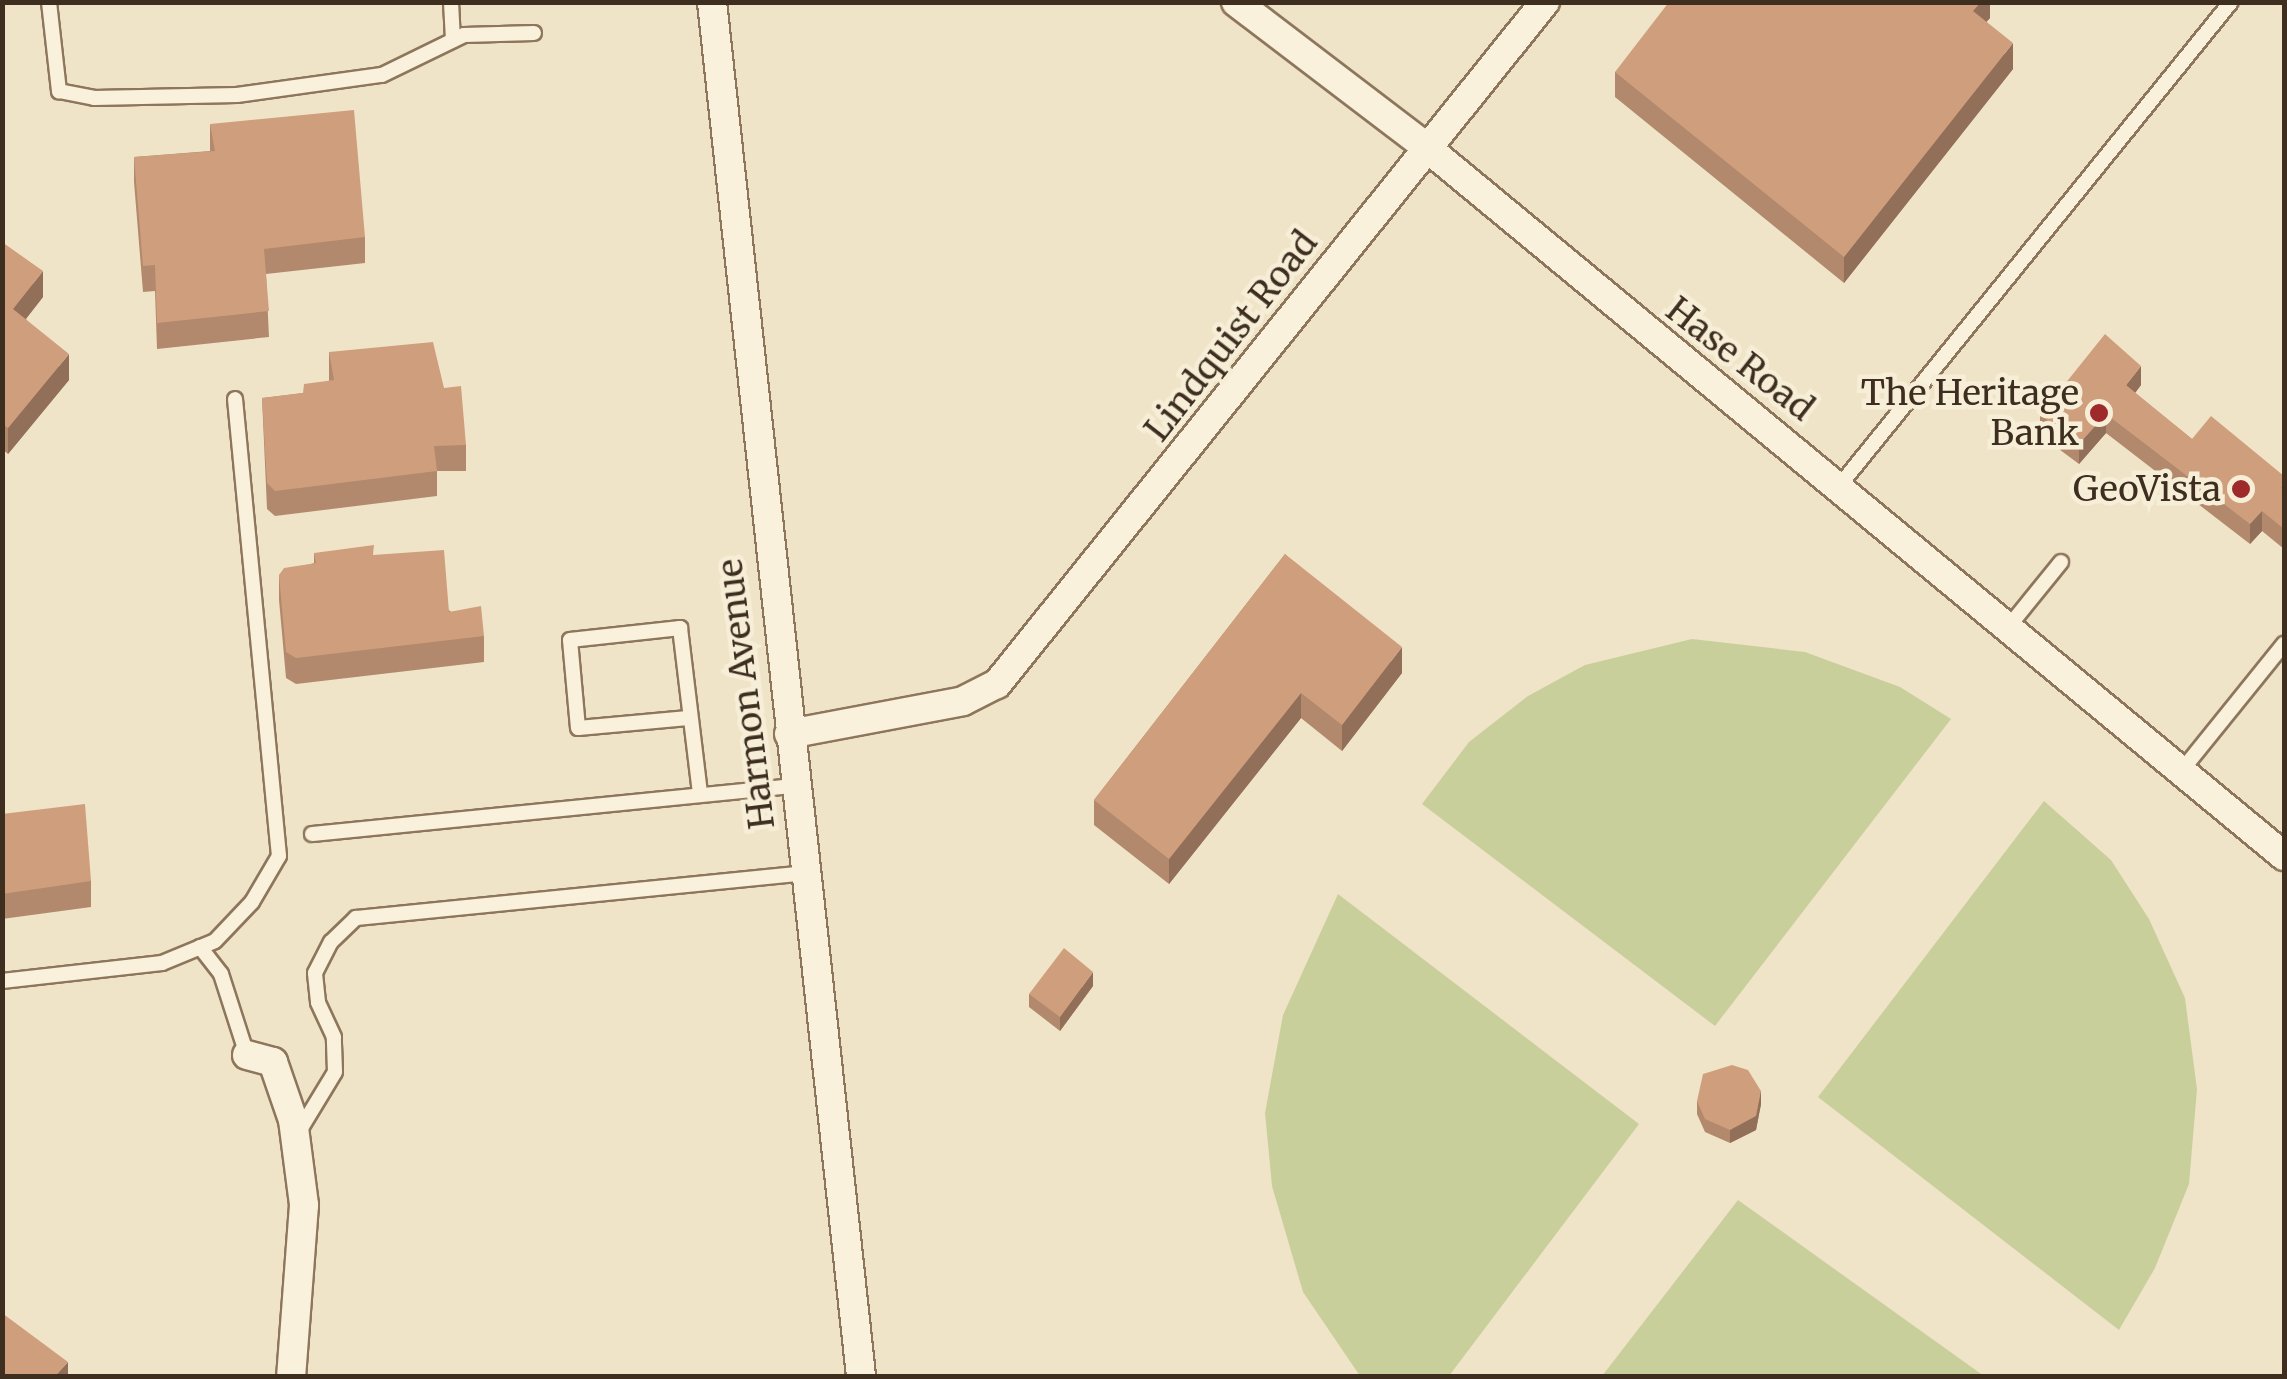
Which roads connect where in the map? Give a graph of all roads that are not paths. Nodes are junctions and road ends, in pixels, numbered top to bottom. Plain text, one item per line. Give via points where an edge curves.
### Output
1 (49, 2) edge
2 (451, 2) edge
3 (712, 2) edge
4 (1236, 2) edge
5 (1545, 2) edge
6 (2232, 2) edge
7 (534, 33) dead end
8 (453, 40) junction
9 (1426, 147) junction
10 (236, 399) dead end
11 (1840, 485) junction
12 (2061, 562) dead end
13 (2010, 625) junction
14 (2284, 644) edge
15 (688, 718) junction
16 (789, 734) junction
17 (2183, 769) junction
18 (794, 786) junction
19 (700, 794) junction
20 (312, 834) dead end
21 (2284, 856) edge
22 (804, 873) junction
23 (200, 947) junction
24 (2, 981) edge
25 (247, 1055) joint
26 (295, 1137) junction
27 (291, 1376) edge
28 (861, 1376) edge

1 - 8 lane via 59,91 94,98 237,95 382,75
2 - 8 lane
3 - 16 street, Harmon Avenue
4 - 9 street, Hase Road
5 - 9 street, Lindquist Road
6 - 11 lane
7 - 8 lane
9 - 11 street, Hase Road
9 - 16 street, Lindquist Road via 997,684 964,701
10 - 23 lane via 279,856 252,902 215,941
11 - 13 street, Hase Road
12 - 13 lane
13 - 17 street, Hase Road
14 - 17 lane
15 - 15 lane via 680,628 570,640 578,728
15 - 19 lane
16 - 18 street, Harmon Avenue
17 - 21 street, Hase Road
18 - 19 lane
18 - 22 street, Harmon Avenue
19 - 20 lane
22 - 26 lane via 356,918 331,942 315,973 318,1002 334,1036 335,1072
22 - 28 street, Harmon Avenue
23 - 24 lane via 162,962
23 - 25 lane via 221,974
25 - 26 street via 274,1062
26 - 27 street via 304,1204

